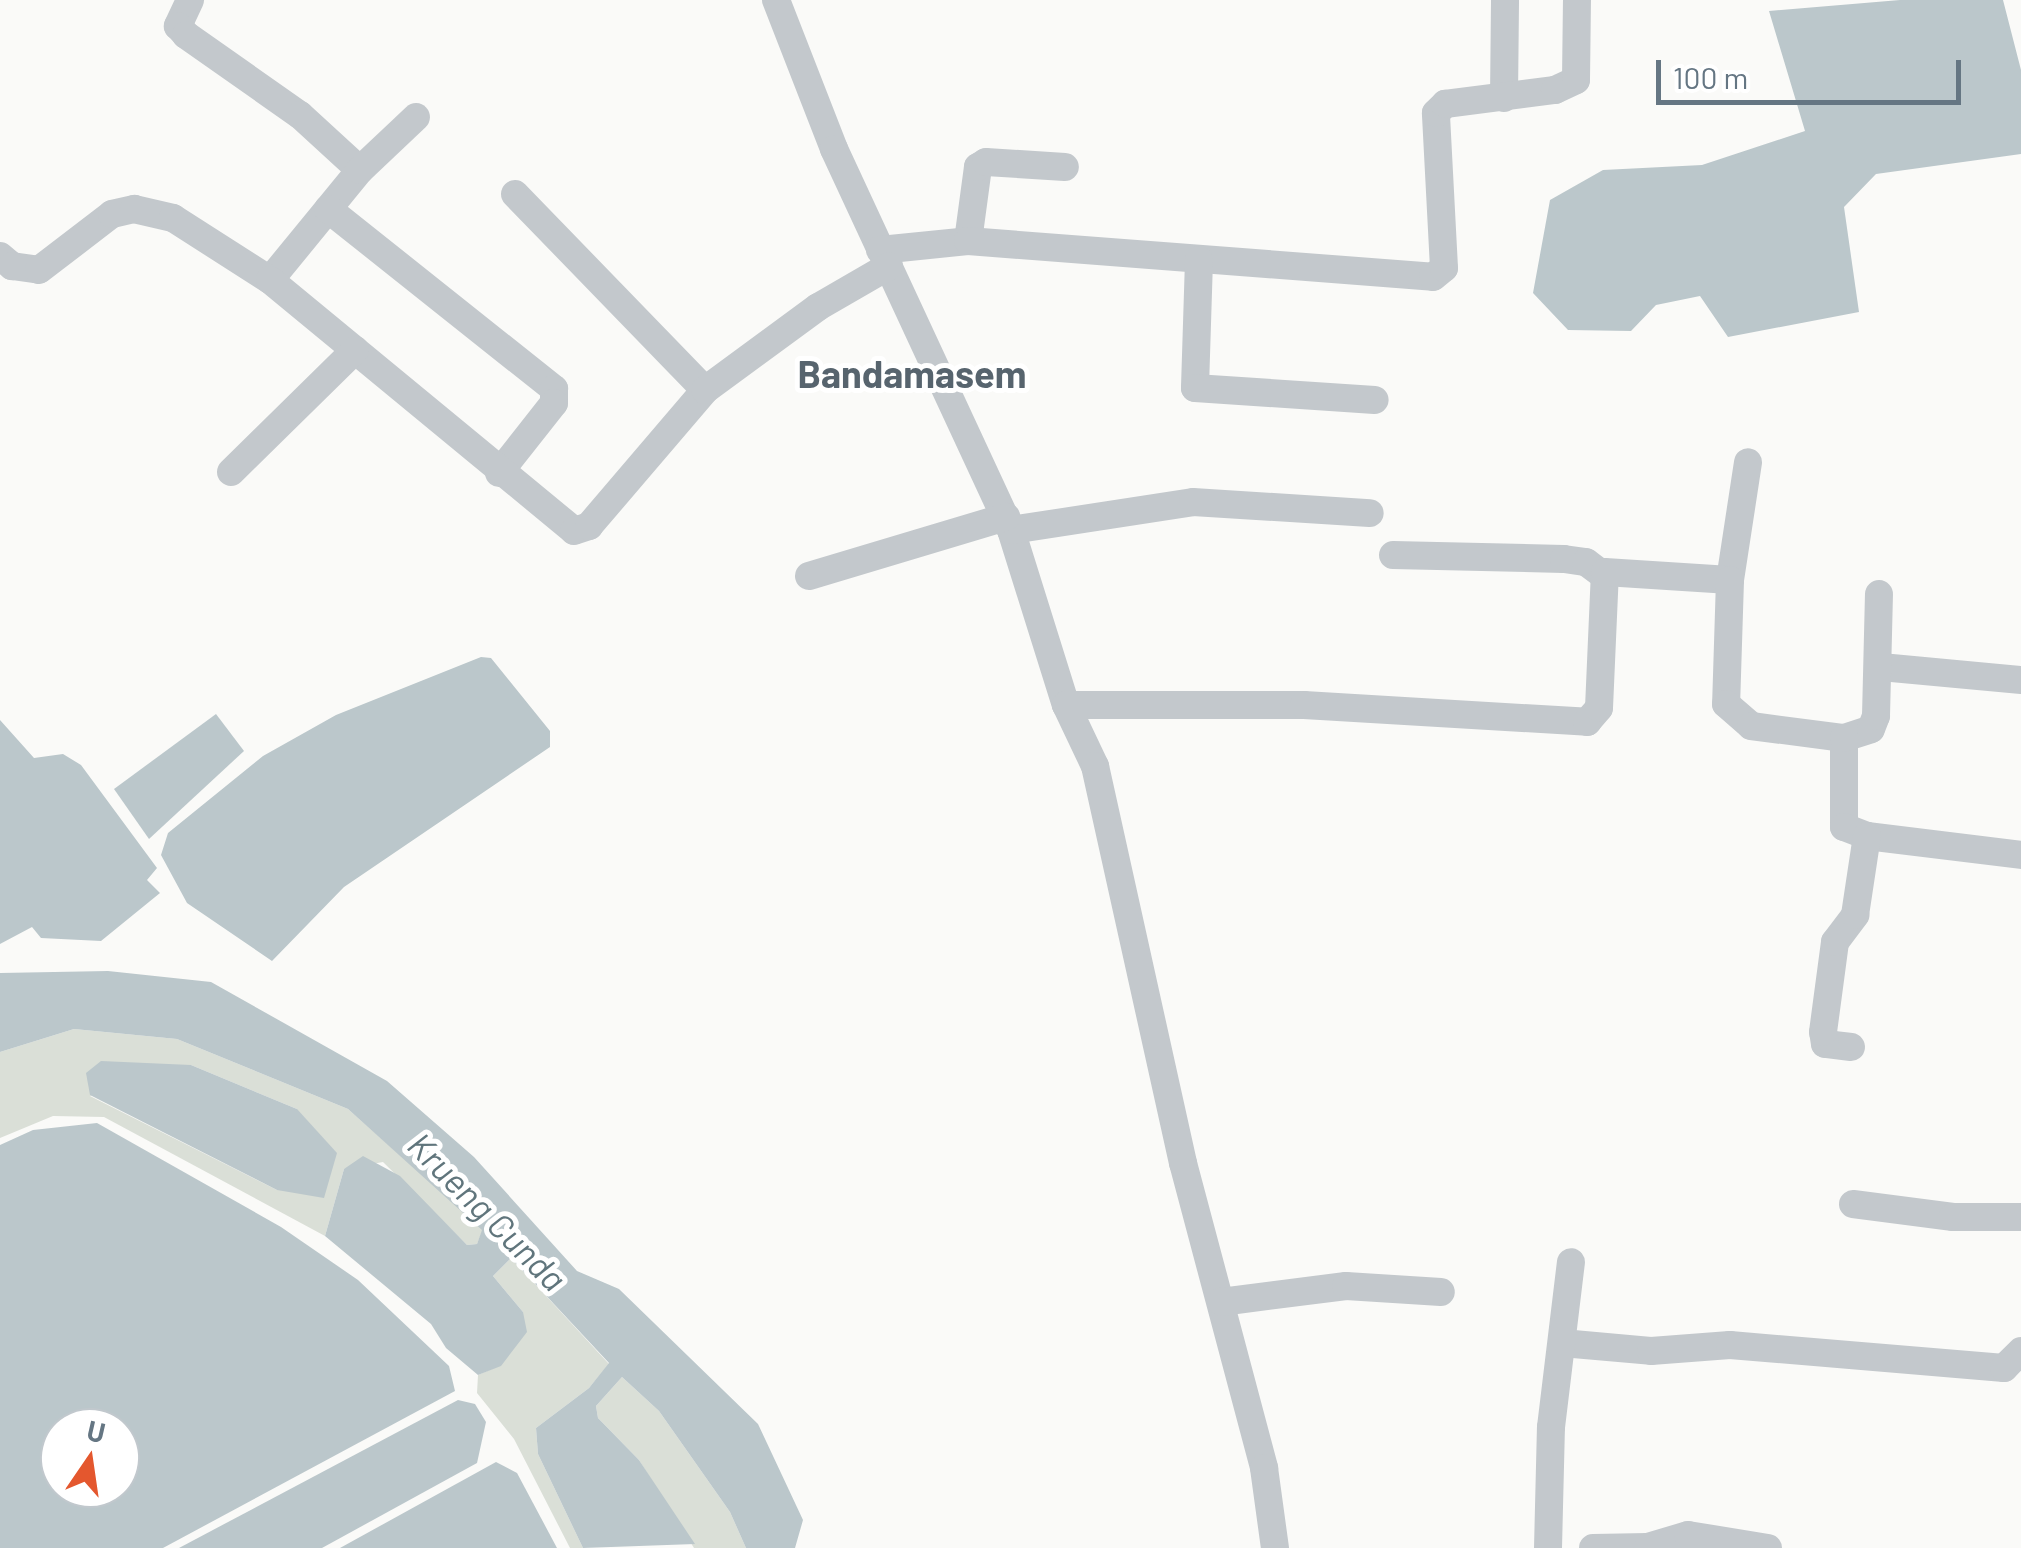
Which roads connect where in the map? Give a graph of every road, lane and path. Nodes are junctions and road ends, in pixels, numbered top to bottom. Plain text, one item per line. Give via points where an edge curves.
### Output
1 (190, 0) edge
2 (776, 0) edge
3 (1505, 0) edge
4 (1577, 0) edge
5 (1504, 98) junction
6 (416, 116) dead end
7 (1065, 167) dead end
8 (360, 170) junction
9 (515, 194) dead end
10 (328, 209) junction
11 (968, 242) junction
12 (0, 256) edge
13 (884, 258) junction
14 (1199, 260) junction
15 (270, 280) junction
16 (355, 350) junction
17 (705, 390) junction
18 (1374, 400) dead end
19 (1748, 462) dead end
20 (231, 472) dead end
21 (499, 473) junction
22 (1370, 513) dead end
23 (1008, 523) junction
24 (1394, 555) dead end
25 (809, 576) dead end
26 (1603, 576) junction
27 (1730, 580) junction
28 (1879, 594) dead end
29 (1881, 667) junction
30 (2021, 680) edge
31 (1066, 705) junction
32 (1844, 738) junction
33 (1867, 836) junction
34 (2021, 854) edge
35 (1851, 1047) dead end
36 (1853, 1204) dead end
37 (2021, 1217) edge
38 (1571, 1262) dead end
39 (1441, 1292) dead end
40 (1221, 1302) junction
41 (1562, 1343) junction
42 (2021, 1351) edge
43 (1275, 1548) edge
44 (1548, 1548) edge
45 (1593, 1548) edge
46 (1768, 1548) edge

1 - 8 street via 178,26 186,35 300,115
2 - 13 street
3 - 5 street
4 - 5 street via 1576,80
5 - 14 street via 1445,104 1436,113 1444,268 1437,275
6 - 8 street
7 - 11 street via 978,167
8 - 10 street
9 - 17 street
10 - 15 street
10 - 21 street via 554,389 554,403
11 - 13 street
11 - 14 street
12 - 15 street via 12,266 38,270 112,214 134,209 172,218
13 - 17 street
13 - 23 street
14 - 18 street via 1195,388
15 - 16 street
16 - 20 street
16 - 21 street
17 - 21 street via 584,530 570,530
19 - 27 street
22 - 23 street via 1193,502
23 - 25 street
23 - 31 street
24 - 26 street via 1564,559 1586,562
26 - 27 street via 1610,569
26 - 31 street via 1599,708 1587,722 1304,704
27 - 32 street via 1724,697 1730,711 1751,726
28 - 29 street
29 - 30 street
29 - 32 street via 1871,728
31 - 40 street via 1094,766 1150,1026
32 - 33 street via 1841,822
33 - 34 street
33 - 35 street via 1855,914 1835,942 1822,1032 1825,1044
36 - 37 street via 1953,1217
38 - 41 street
39 - 40 street via 1346,1286
40 - 43 street via 1264,1468
41 - 42 street via 1651,1351 1730,1345 2004,1368
41 - 44 street
45 - 46 street via 1648,1547 1688,1535

